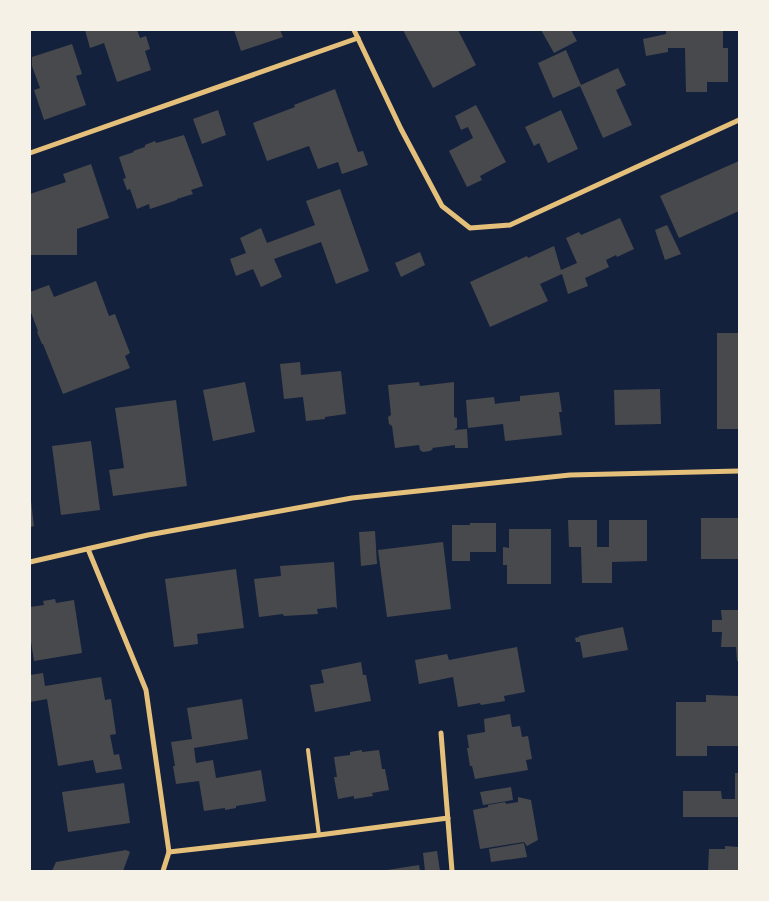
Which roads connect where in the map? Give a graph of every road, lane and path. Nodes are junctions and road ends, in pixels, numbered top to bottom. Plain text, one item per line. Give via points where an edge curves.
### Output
1 (354, 30) edge
2 (358, 38) junction
3 (739, 120) edge
4 (30, 153) edge
5 (739, 471) edge
6 (88, 548) junction
7 (30, 562) edge
8 (441, 732) dead end
9 (308, 750) dead end
10 (448, 818) junction
11 (320, 835) junction
12 (169, 852) junction
13 (163, 871) edge
14 (452, 871) edge

1 - 2 street
2 - 3 street via 442,206 470,228 510,225
2 - 4 street
5 - 6 street via 570,475 352,498
6 - 7 street
6 - 12 street via 146,690
8 - 10 street
9 - 11 lane
10 - 11 street
10 - 14 street
11 - 12 street
12 - 13 street

